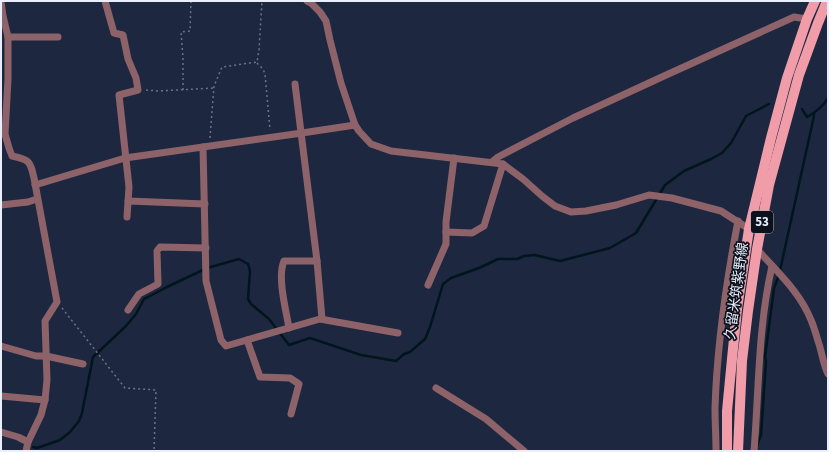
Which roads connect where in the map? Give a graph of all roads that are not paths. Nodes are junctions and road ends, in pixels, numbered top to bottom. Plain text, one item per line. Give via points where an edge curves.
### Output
1 (105, 1) edge
2 (307, 1) edge
3 (816, 1) edge
4 (827, 1) edge
5 (1, 2) edge
6 (808, 19) junction
7 (8, 37) junction
8 (58, 37) dead end
9 (295, 84) dead end
10 (355, 124) junction
11 (302, 134) junction
12 (207, 146) junction
13 (125, 158) junction
14 (454, 158) junction
15 (492, 162) junction
16 (503, 164) junction
17 (35, 185) junction
18 (37, 199) junction
19 (128, 201) junction
20 (205, 204) junction
21 (1, 205) edge
22 (127, 217) dead end
23 (738, 221) junction
24 (749, 229) junction
25 (446, 232) junction
26 (206, 248) junction
27 (757, 249) junction
28 (317, 261) junction
29 (772, 266) junction
30 (428, 285) dead end
31 (128, 310) dead end
32 (322, 319) junction
33 (289, 328) junction
34 (398, 333) dead end
35 (247, 340) junction
36 (1, 346) edge
37 (46, 356) junction
38 (83, 364) dead end
39 (828, 374) edge
40 (436, 388) dead end
41 (1, 396) edge
42 (45, 400) junction
43 (291, 414) dead end
44 (1, 432) edge
45 (28, 442) junction
46 (26, 451) edge
47 (524, 451) edge
48 (716, 451) edge
49 (727, 451) edge
50 (738, 451) edge
51 (754, 451) edge

1 - 13 street via 114,33 123,35 138,90 119,95
2 - 10 street via 326,21 341,83
3 - 6 main road, 久留米筑紫野線 / 53
4 - 27 main road, 久留米筑紫野線 / 53 via 799,75 769,185
5 - 7 street
6 - 15 street via 794,17 573,118
6 - 24 main road, 久留米筑紫野線 / 53 via 787,78 770,138
7 - 8 street
7 - 17 street via 5,134 12,156 28,160 31,165
9 - 11 street
10 - 11 street
10 - 14 street via 372,144 391,150
11 - 12 street
11 - 28 street
12 - 13 street
12 - 20 street
13 - 17 street
13 - 19 street
14 - 15 street
14 - 25 street
15 - 16 street
16 - 23 street via 555,206 571,212 586,212 649,195 672,198 721,211
16 - 25 street via 484,226 472,233
17 - 18 street
18 - 21 street
18 - 37 street via 57,302 45,321
19 - 20 street
19 - 22 street
20 - 26 street
23 - 24 street
23 - 48 street via 718,361
24 - 49 main road, 久留米筑紫野線 / 53 via 732,359
25 - 30 street via 446,244
26 - 31 street via 160,247 157,251 158,284 138,294
26 - 35 street via 206,281 221,340 226,346
27 - 29 street
27 - 50 main road, 久留米筑紫野線 / 53 via 742,361
28 - 32 street
28 - 33 street via 284,261 282,285
29 - 39 street via 800,299 810,319
29 - 51 street via 766,290
32 - 33 street
32 - 34 street
33 - 35 street
35 - 43 street via 260,377 290,378 299,384
36 - 37 street via 36,356
37 - 38 street
37 - 42 street
40 - 47 street via 486,419
41 - 42 street
42 - 45 street
44 - 45 street
45 - 46 street

